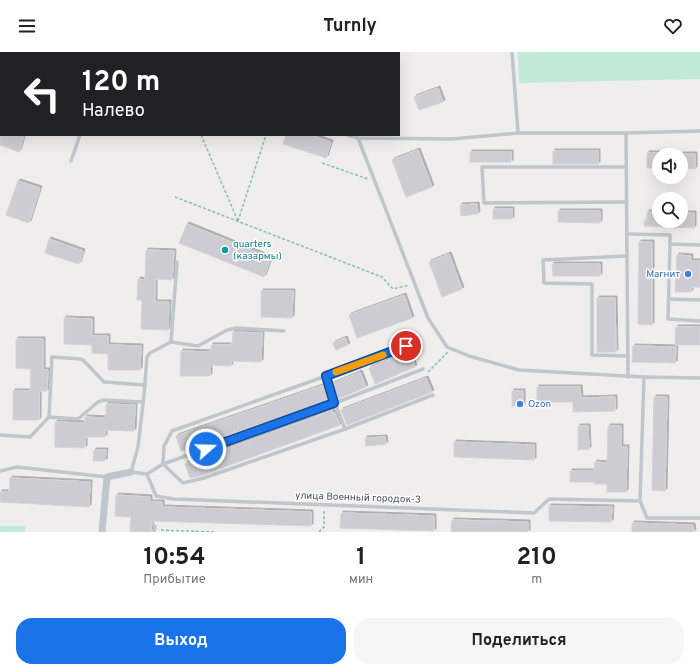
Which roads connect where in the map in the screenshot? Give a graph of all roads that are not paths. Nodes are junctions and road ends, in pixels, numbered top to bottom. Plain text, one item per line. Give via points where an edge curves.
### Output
1 (512, 52) edge
2 (700, 132) edge
3 (518, 133) junction
4 (626, 133) junction
5 (80, 136) edge
6 (358, 137) edge
7 (71, 161) dead end
8 (626, 167) junction
9 (626, 202) junction
10 (626, 234) junction
11 (670, 244) junction
12 (700, 245) edge
13 (627, 256) junction
14 (177, 262) dead end
15 (669, 299) junction
16 (700, 300) edge
17 (700, 321) edge
18 (284, 331) dead end
19 (420, 341) dead end
20 (171, 342) junction
21 (628, 356) junction
22 (423, 369) dead end
23 (326, 376) junction
24 (628, 377) junction
25 (644, 377) junction
26 (700, 378) edge
27 (145, 385) junction
28 (432, 396) dead end
29 (144, 402) junction
30 (334, 403) junction
31 (49, 417) junction
32 (345, 429) junction
33 (0, 435) edge
34 (163, 464) junction
35 (0, 471) edge
36 (131, 472) junction
37 (147, 474) junction
38 (107, 477) junction
39 (640, 501) junction
40 (700, 518) edge
41 (102, 532) edge

1 - 3 lane
2 - 4 lane
3 - 4 lane
3 - 6 lane via 452,139
4 - 8 lane
5 - 7 lane
6 - 24 lane via 428,318 447,346 469,356 519,370
8 - 9 lane
8 - 9 lane via 482,167 484,203
9 - 10 lane
10 - 11 lane via 670,235
10 - 13 lane
11 - 12 lane
11 - 15 lane
13 - 21 lane
13 - 21 lane via 543,260 544,283 592,284 592,355
14 - 20 lane
15 - 16 lane
15 - 17 lane via 668,319
18 - 20 lane via 236,328 227,330 198,346
19 - 23 lane
20 - 27 lane via 147,357
21 - 24 lane
22 - 30 lane
23 - 30 lane
23 - 34 lane via 172,431 164,446
24 - 25 lane
25 - 26 lane
25 - 39 lane
27 - 29 lane
27 - 31 lane via 104,382 81,359 52,357
28 - 32 lane
29 - 31 lane via 104,400 78,419
29 - 36 lane via 138,447
30 - 32 lane
30 - 34 lane
31 - 33 lane via 30,437
32 - 34 lane via 183,483
34 - 37 lane
35 - 38 lane via 17,467
36 - 37 lane
36 - 38 street
37 - 39 lane, улица Военный городок-3 via 156,496 174,499 534,513 549,499
38 - 41 street
39 - 40 lane via 647,518

